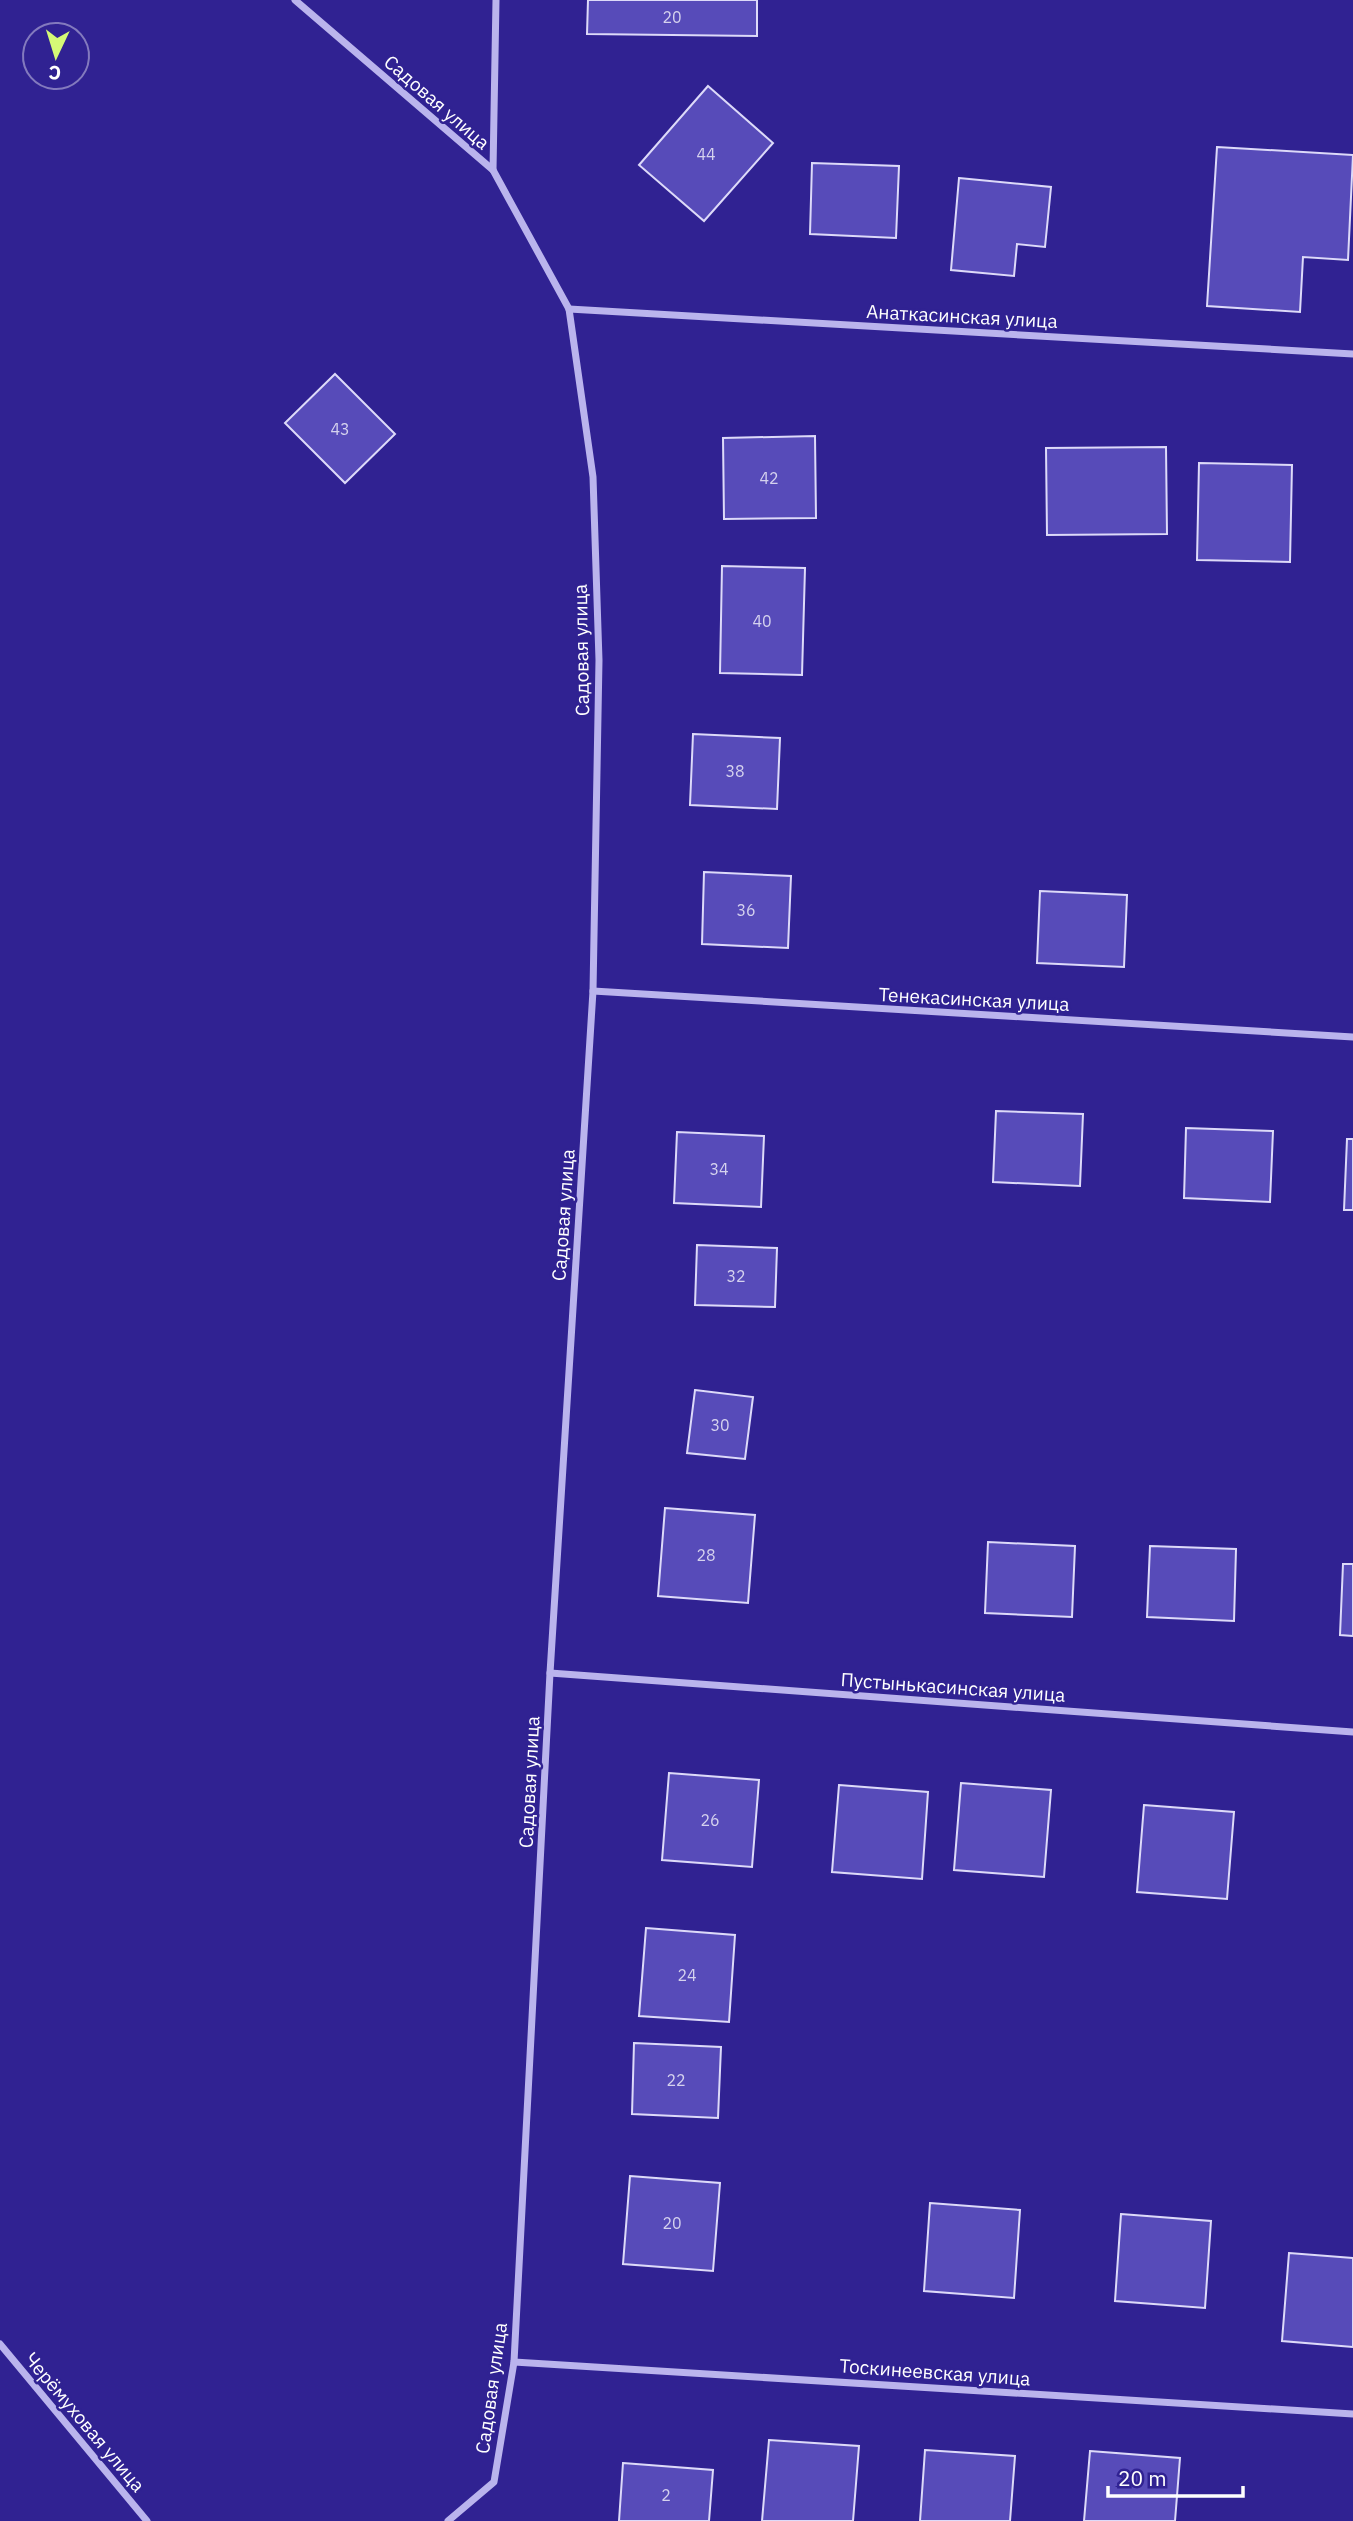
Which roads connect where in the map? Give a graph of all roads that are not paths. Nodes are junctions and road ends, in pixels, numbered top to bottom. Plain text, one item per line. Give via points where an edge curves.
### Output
1 (295, 0) edge
2 (496, 0) edge
3 (493, 170) junction
4 (569, 309) junction
5 (1353, 354) edge
6 (593, 992) junction
7 (1353, 1037) edge
8 (550, 1673) junction
9 (1353, 1732) edge
10 (0, 2344) edge
11 (514, 2362) junction
12 (1353, 2414) edge
13 (147, 2521) edge
14 (448, 2521) edge

1 - 3 street, Садовая улица
2 - 3 street
3 - 4 street, Садовая улица
4 - 5 street, Анаткасинская улица
4 - 6 street, Садовая улица via 593,477 599,660
6 - 7 street, Тенекасинская улица
6 - 8 street, Садовая улица
8 - 9 street, Пустынькасинская улица
8 - 11 street, Садовая улица
10 - 13 street, Черёмуховая улица
11 - 12 street, Тоскинеевская улица
11 - 14 street, Садовая улица via 494,2482

